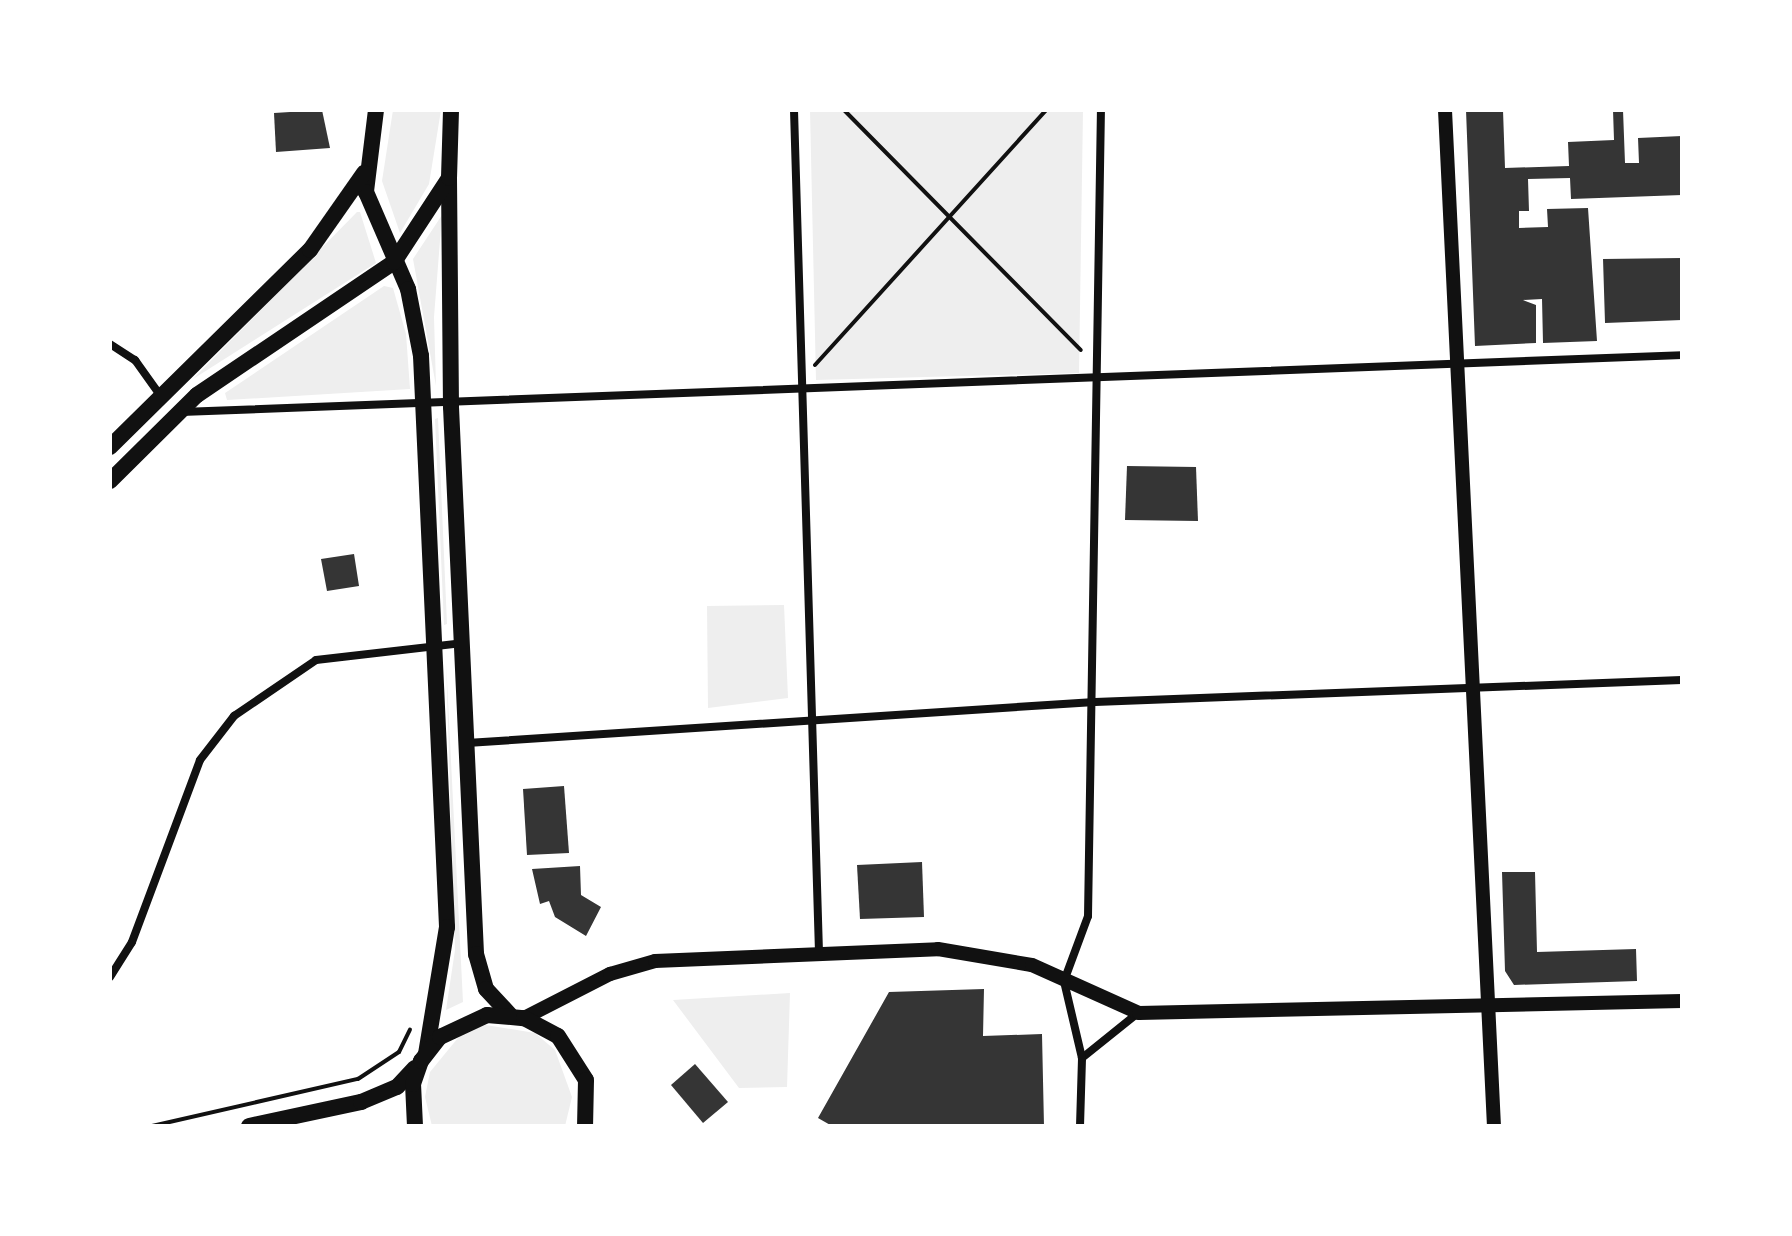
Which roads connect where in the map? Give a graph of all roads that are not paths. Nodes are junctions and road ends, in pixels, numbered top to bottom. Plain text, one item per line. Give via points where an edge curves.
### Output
1 (376, 110) edge
2 (451, 110) edge
3 (794, 110) edge
4 (1101, 110) edge
5 (1445, 110) edge
6 (364, 173) junction
7 (449, 178) junction
8 (394, 262) junction
9 (110, 344) edge
10 (1682, 355) edge
11 (1459, 363) junction
12 (1101, 375) junction
13 (803, 393) junction
14 (160, 395) junction
15 (451, 407) junction
16 (424, 408) junction
17 (176, 412) junction
18 (110, 447) edge
19 (110, 481) edge
20 (462, 643) junction
21 (435, 644) junction
22 (1682, 680) edge
23 (1475, 688) junction
24 (1095, 702) junction
25 (816, 720) junction
26 (466, 743) junction
27 (819, 953) junction
28 (110, 977) edge
29 (1064, 981) junction
30 (1682, 1001) edge
31 (1488, 1006) junction
32 (1139, 1013) junction
33 (517, 1016) junction
34 (424, 1057) junction
35 (1082, 1058) junction
36 (588, 1108) junction
37 (249, 1126) edge
38 (415, 1126) edge
39 (585, 1126) edge
40 (599, 1126) edge
41 (1080, 1126) edge
42 (1494, 1126) edge

1 - 6 main road
2 - 7 main road
3 - 13 street
4 - 12 street
5 - 11 street
6 - 8 main road via 369,210
6 - 14 main road via 310,250
7 - 8 main road
7 - 15 main road
8 - 16 main road via 416,319
8 - 17 main road
9 - 14 street via 135,360
10 - 11 street
11 - 12 street
11 - 23 street
12 - 13 street
12 - 24 street
13 - 15 street
13 - 25 street
14 - 18 main road
15 - 16 street
15 - 20 main road
16 - 17 street
16 - 21 main road
17 - 19 main road
20 - 21 street
20 - 26 main road
21 - 28 street via 316,660 234,716 200,760 132,942
21 - 34 main road via 447,927
22 - 23 street
23 - 24 street
23 - 31 street
24 - 25 street
24 - 29 street via 1088,916
25 - 26 street
25 - 27 street
26 - 33 main road via 476,954 486,989
27 - 29 street via 974,950
27 - 33 street via 635,965
29 - 32 street
29 - 35 street
30 - 31 street
31 - 32 street
31 - 42 street
32 - 35 street
33 - 34 main road via 466,1021
33 - 36 main road via 574,1055
34 - 37 main road via 397,1087 361,1102
34 - 38 main road via 413,1084
35 - 41 street
36 - 39 main road
36 - 40 main road

